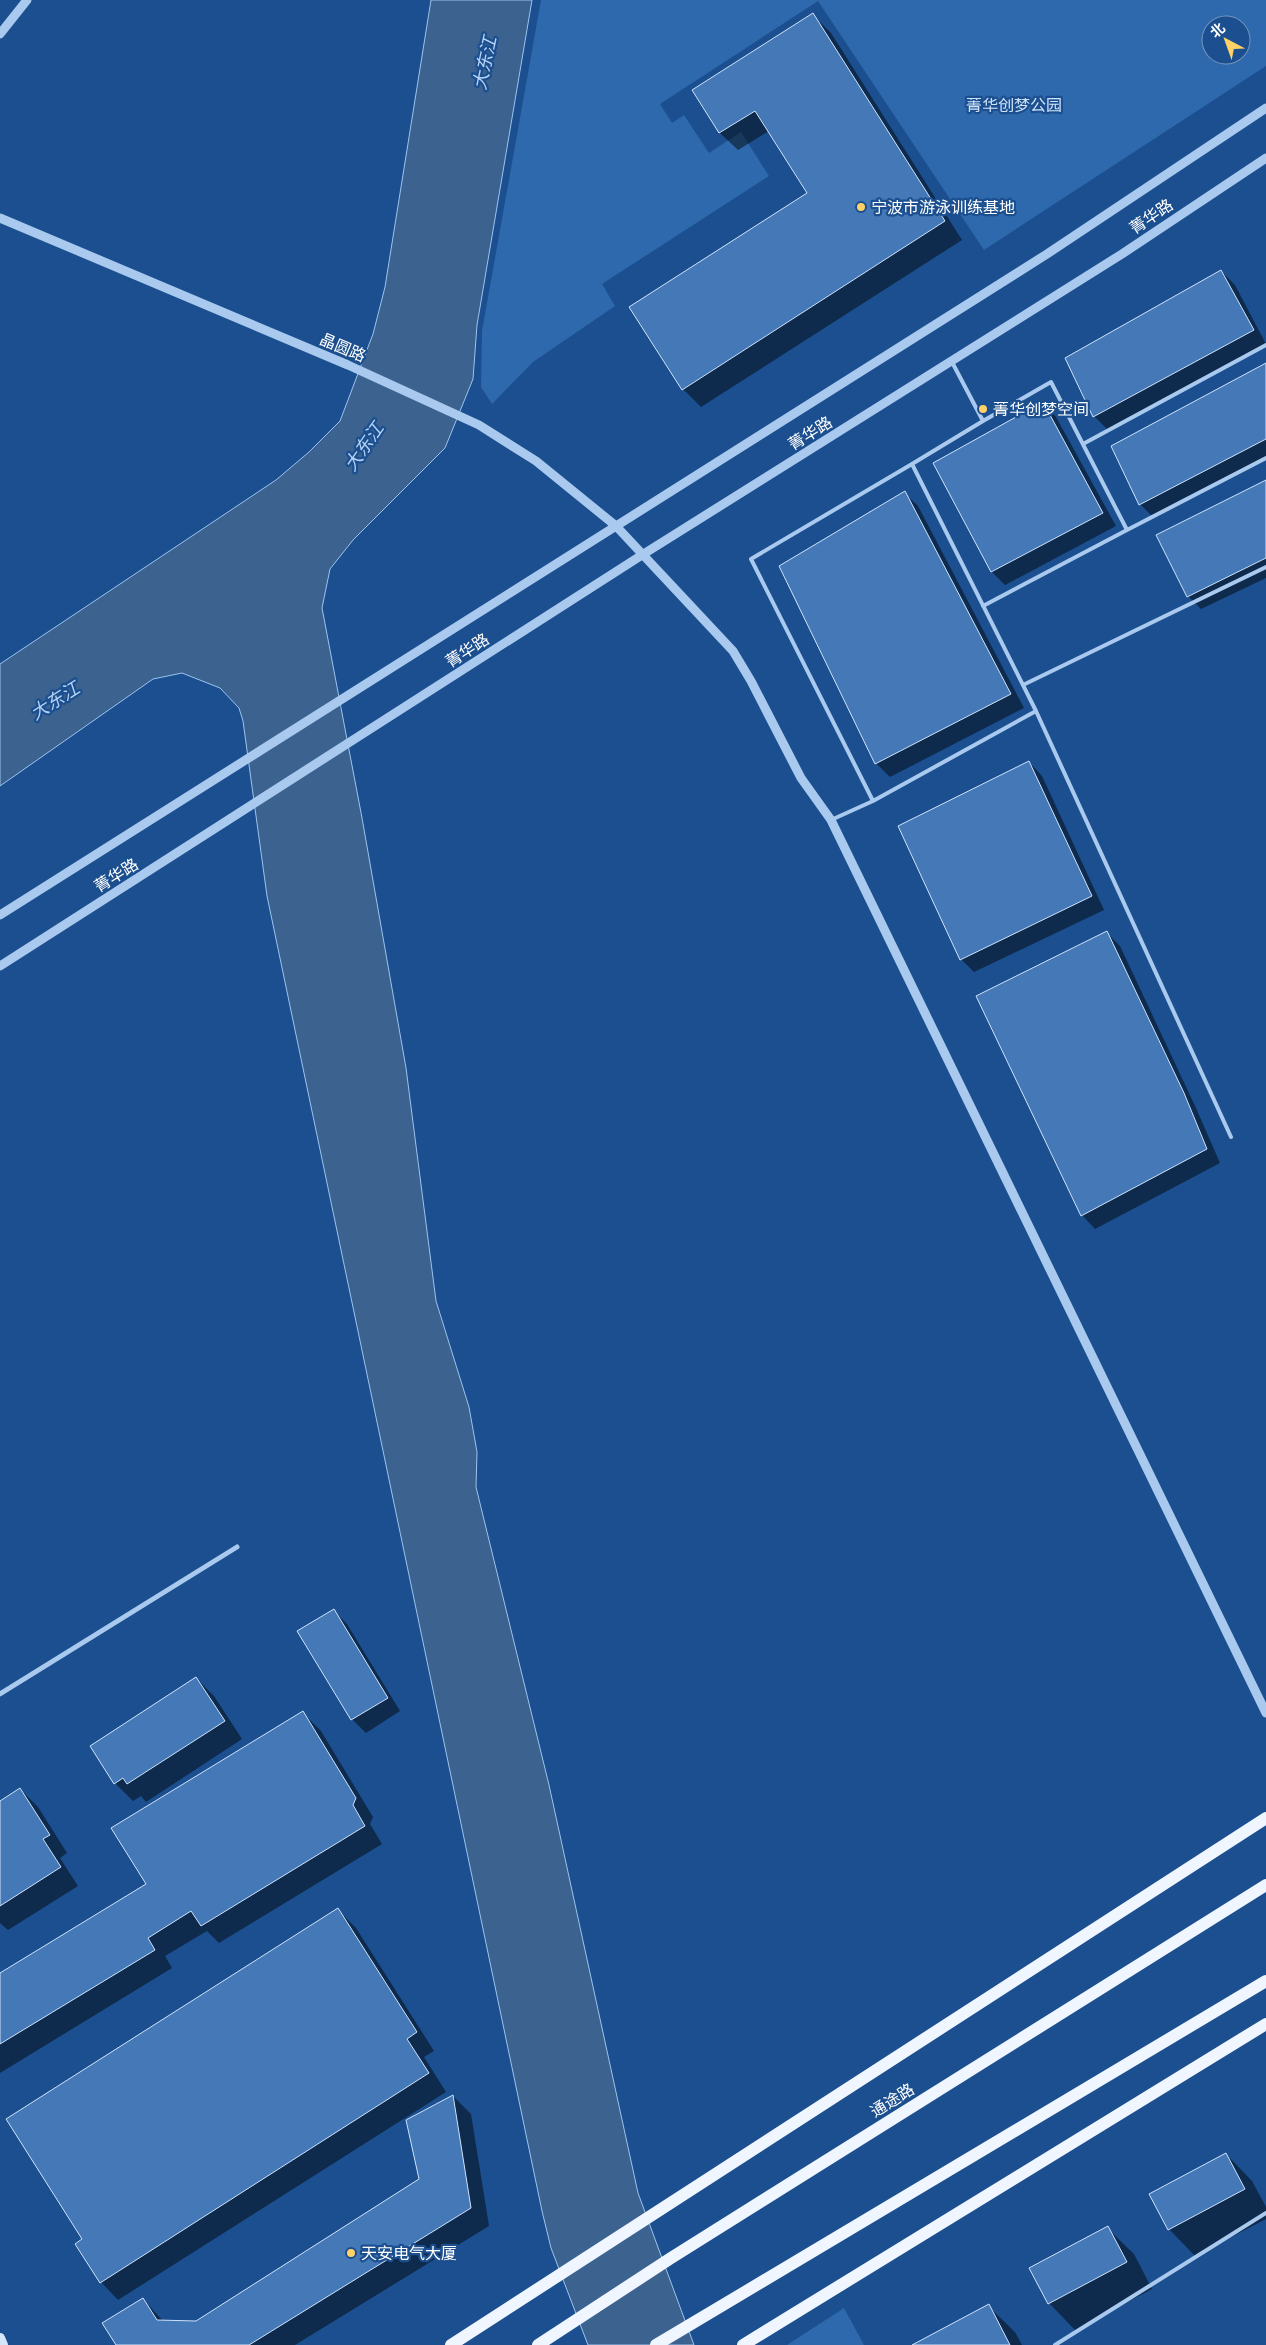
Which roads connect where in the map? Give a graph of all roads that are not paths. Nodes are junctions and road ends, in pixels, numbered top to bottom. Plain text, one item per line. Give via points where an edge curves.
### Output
1 (27, 0) edge
2 (0, 34) edge
3 (1266, 108) edge
4 (1266, 158) edge
5 (0, 218) edge
6 (1266, 346) edge
7 (952, 362) junction
8 (983, 421) junction
9 (1083, 444) junction
10 (1266, 458) edge
11 (912, 464) junction
12 (616, 526) junction
13 (1127, 530) junction
14 (642, 555) junction
15 (1266, 568) edge
16 (983, 606) junction
17 (1023, 685) junction
18 (1036, 712) junction
19 (873, 801) junction
20 (831, 820) junction
21 (0, 915) edge
22 (0, 966) edge
23 (1231, 1137) dead end
24 (237, 1547) dead end
25 (0, 1694) edge
26 (1266, 1713) edge
27 (1266, 1818) edge
28 (1266, 1885) edge
29 (1266, 1981) edge
30 (1266, 2024) edge
31 (1266, 2213) edge
32 (0, 2338) edge
33 (3, 2345) edge
34 (451, 2345) edge
35 (538, 2345) edge
36 (656, 2345) edge
37 (743, 2345) edge
38 (1055, 2345) edge

1 - 2 street
3 - 12 street, 菁华路 via 1047,254
4 - 7 street, 菁华路
5 - 12 street, 晶圆路 via 348,365 479,426 536,461
6 - 9 lane
7 - 8 lane
7 - 14 street, 菁华路
8 - 9 lane via 1051,382
8 - 11 lane
9 - 13 lane
10 - 13 lane
11 - 16 lane
11 - 19 lane via 751,559
12 - 14 street, 晶圆路
12 - 21 street, 菁华路
13 - 16 lane
14 - 20 street, 晶圆路 via 733,651 801,778
14 - 22 street, 菁华路
15 - 17 lane
16 - 17 lane
17 - 18 lane
18 - 19 lane
18 - 23 lane
19 - 20 lane
20 - 26 street, 晶圆路
24 - 25 street
27 - 34 main road
28 - 35 main road, 通途路 via 671,2258
29 - 36 main road
30 - 37 main road
31 - 38 lane
32 - 33 main road

